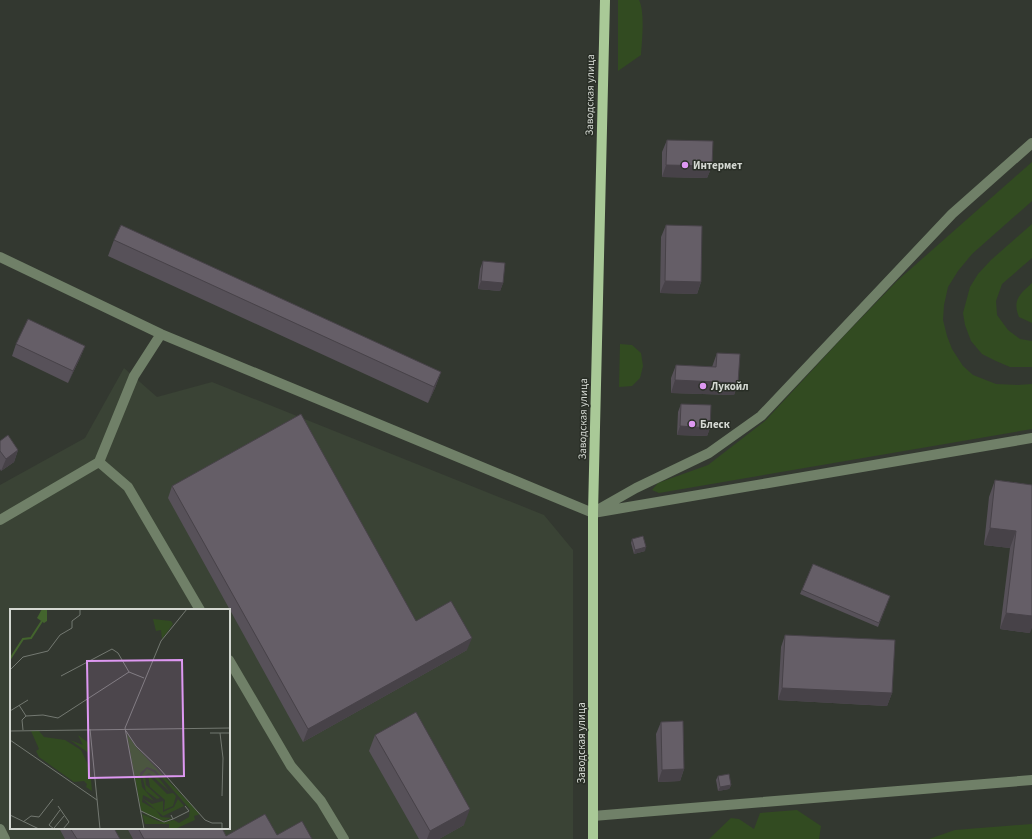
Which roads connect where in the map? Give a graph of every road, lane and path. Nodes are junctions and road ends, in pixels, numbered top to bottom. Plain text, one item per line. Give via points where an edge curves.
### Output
1 (605, 0) edge
2 (1032, 143) edge
3 (0, 257) edge
4 (161, 334) junction
5 (1032, 438) edge
6 (99, 462) junction
7 (592, 513) junction
8 (0, 520) edge
9 (199, 609) edge
10 (230, 662) edge
11 (1032, 780) edge
12 (593, 816) junction
13 (0, 829) edge
14 (5, 839) edge
15 (344, 839) edge
16 (593, 839) edge

1 - 7 main road, Заводская улица
2 - 7 street via 952,214 761,416 709,453 636,488
3 - 4 street
4 - 6 street via 134,376
4 - 7 street
5 - 7 street
6 - 8 street
6 - 9 street via 128,487
7 - 12 main road, Заводская улица
10 - 15 street via 291,766 322,801
11 - 12 street
12 - 16 main road, Заводская улица
13 - 14 street

